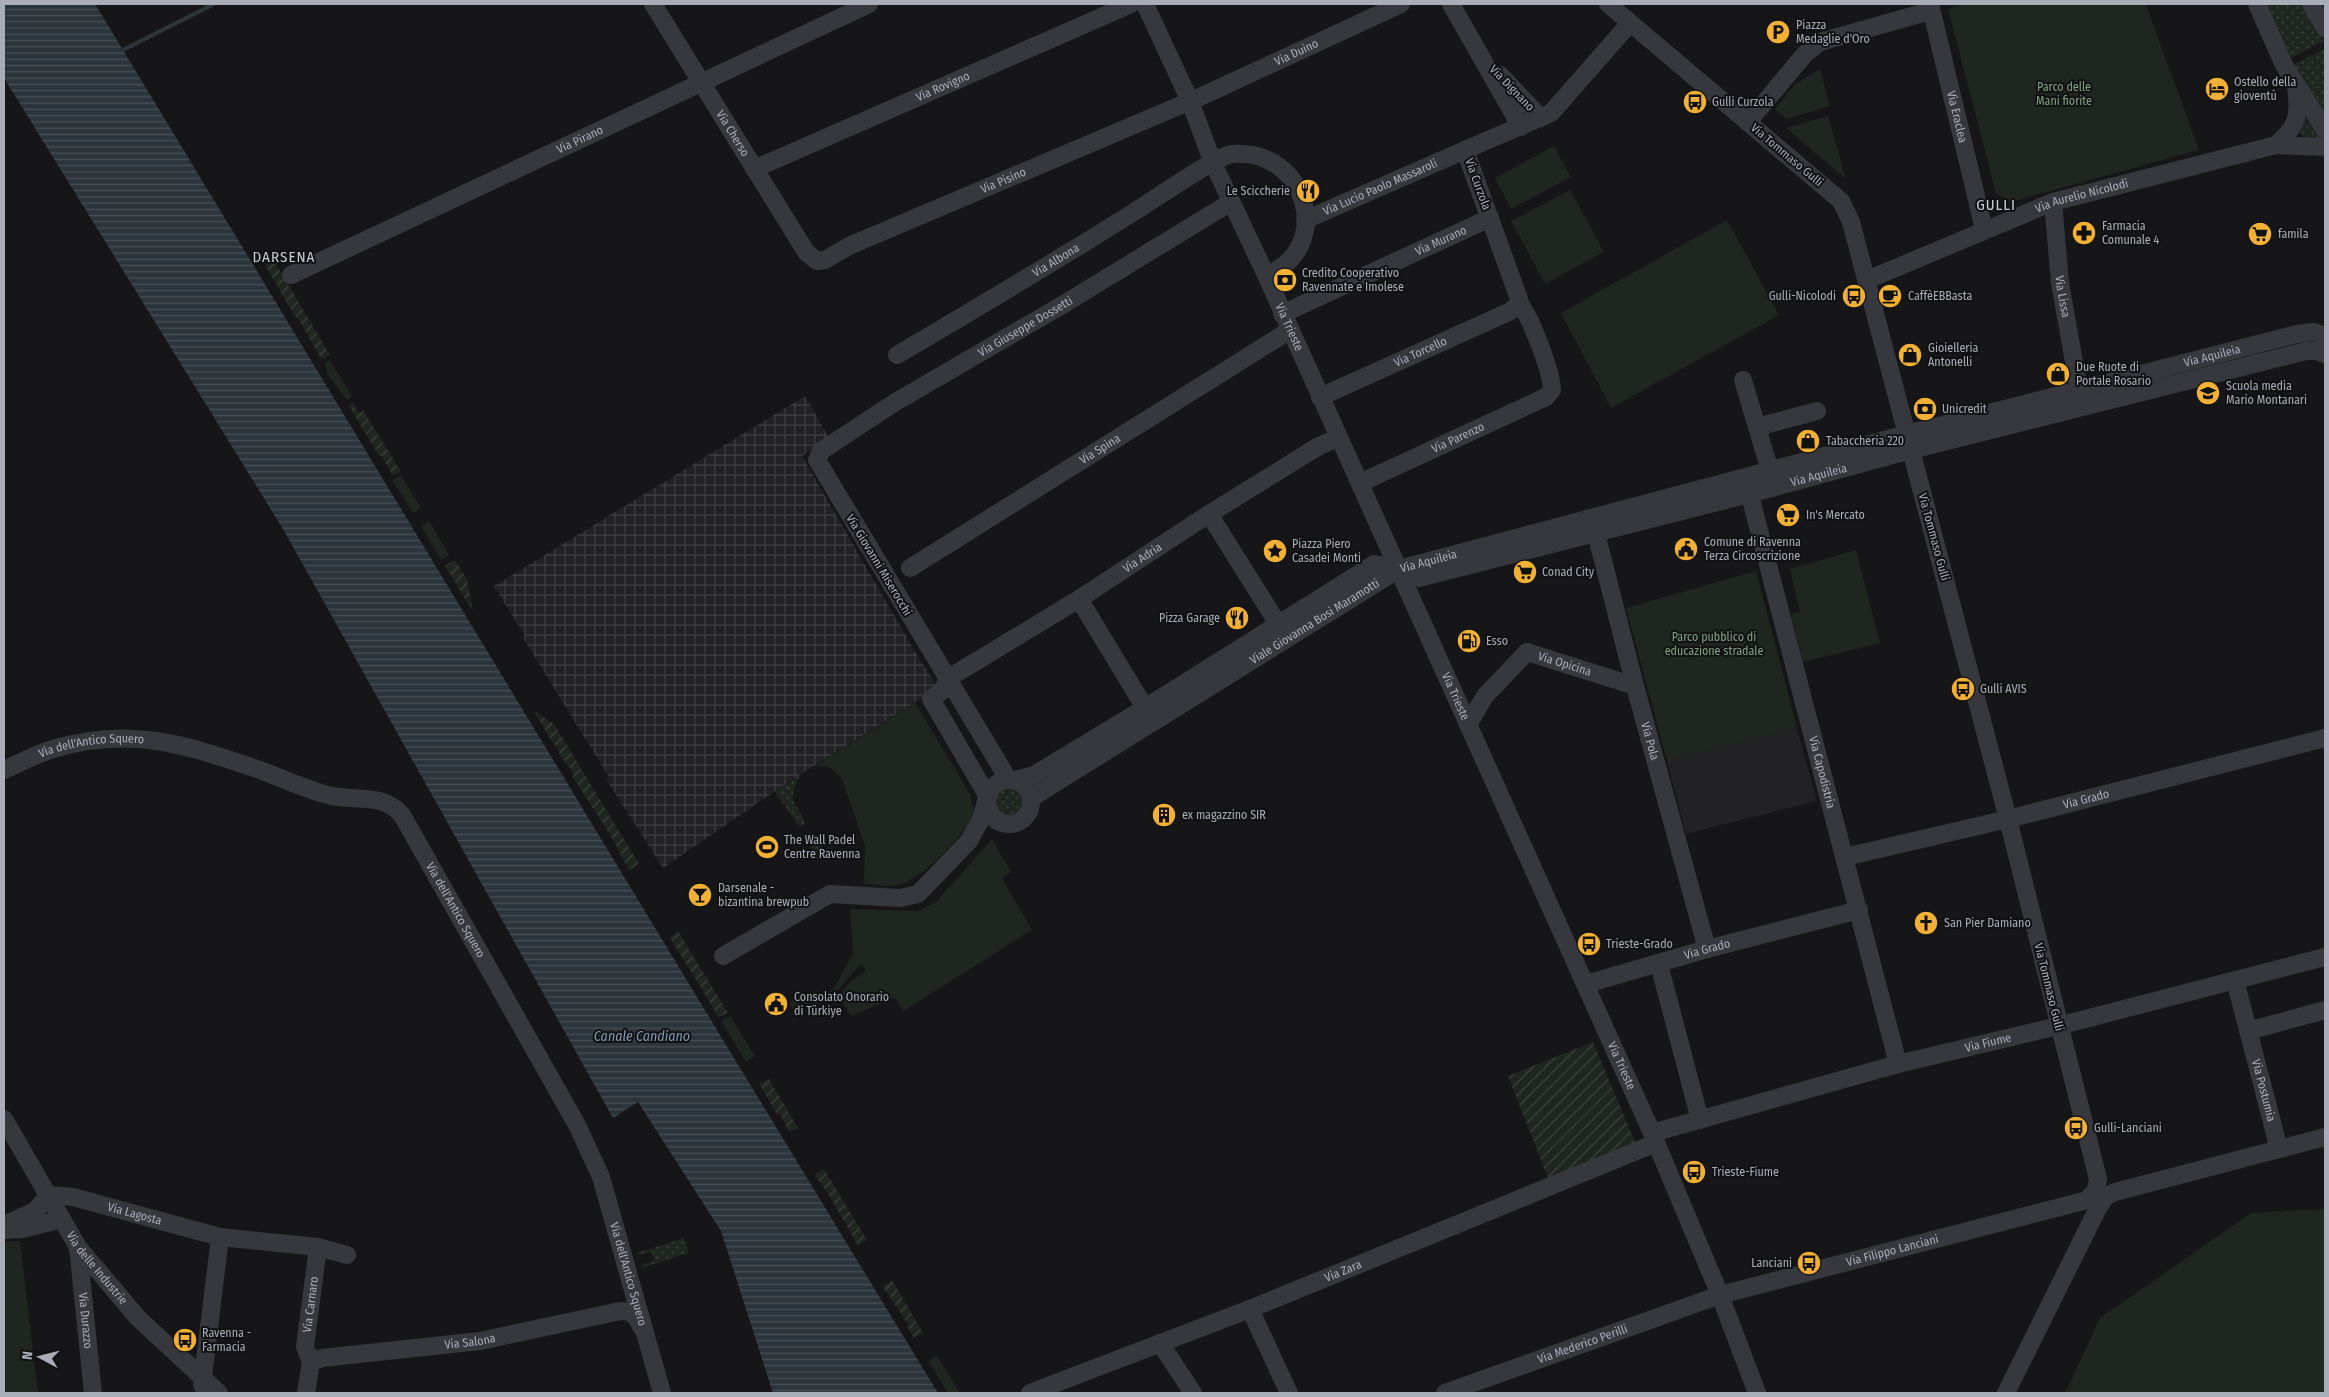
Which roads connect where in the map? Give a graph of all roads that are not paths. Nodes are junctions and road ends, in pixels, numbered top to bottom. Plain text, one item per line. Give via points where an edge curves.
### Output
1 (653, 4) edge
2 (869, 4) edge
3 (1131, 4) edge
4 (1145, 4) edge
5 (1402, 4) edge
6 (1451, 4) edge
7 (1608, 4) edge
8 (2257, 4) edge
9 (2311, 4) edge
10 (1930, 8) edge
11 (1630, 23) junction
12 (2325, 28) edge
13 (1484, 59) junction
14 (702, 81) junction
15 (2296, 87) junction
16 (1190, 101) junction
17 (1540, 118) junction
18 (1748, 122) junction
19 (1521, 127) junction
20 (2325, 130) edge
21 (2276, 145) junction
22 (2325, 148) edge
23 (1460, 152) junction
24 (1212, 163) junction
25 (754, 169) junction
26 (1231, 202) junction
27 (2053, 202) junction
28 (1490, 218) junction
29 (1305, 220) junction
30 (1984, 229) junction
31 (817, 261) joint
32 (291, 275) dead end
33 (1266, 275) junction
34 (1867, 280) junction
35 (1518, 304) junction
36 (1286, 322) junction
37 (2325, 336) edge
38 (2325, 354) edge
39 (897, 355) dead end
40 (1744, 380) dead end
41 (1552, 390) joint
42 (1320, 397) junction
43 (2081, 398) junction
44 (1817, 411) dead end
45 (1757, 426) junction
46 (1338, 438) junction
47 (1909, 442) junction
48 (821, 451) joint
49 (1770, 471) junction
50 (1360, 484) junction
51 (1747, 486) junction
52 (1209, 514) junction
53 (1596, 533) junction
54 (910, 568) dead end
55 (1399, 569) junction
56 (1079, 600) junction
57 (1278, 624) junction
58 (947, 679) junction
59 (1635, 686) junction
60 (1145, 708) junction
61 (1468, 724) junction
62 (2325, 738) edge
63 (4, 770) edge
64 (1012, 780) junction
65 (987, 798) junction
66 (1031, 798) junction
67 (2008, 819) junction
68 (1002, 823) junction
69 (969, 841) junction
70 (1845, 857) junction
71 (1859, 910) junction
72 (1707, 949) junction
73 (723, 956) dead end
74 (2325, 957) edge
75 (1659, 964) junction
76 (2235, 980) junction
77 (1586, 984) junction
78 (2325, 1010) edge
79 (2058, 1026) junction
80 (2248, 1030) junction
81 (1898, 1064) junction
82 (4, 1120) edge
83 (1700, 1120) junction
84 (2325, 1137) edge
85 (1654, 1138) junction
86 (2279, 1149) junction
87 (2097, 1170) junction
88 (2108, 1194) junction
89 (49, 1195) junction
90 (2087, 1200) joint
91 (2064, 1206) junction
92 (62, 1219) junction
93 (4, 1225) edge
94 (2088, 1226) junction
95 (4, 1230) edge
96 (220, 1237) junction
97 (78, 1247) junction
98 (318, 1247) junction
99 (346, 1255) dead end
100 (1720, 1295) junction
101 (1250, 1309) junction
102 (646, 1335) junction
103 (1160, 1343) junction
104 (311, 1362) junction
105 (202, 1386) edge
106 (93, 1393) edge
107 (219, 1393) edge
108 (306, 1393) edge
109 (662, 1393) edge
110 (1030, 1393) edge
111 (1193, 1393) edge
112 (1289, 1393) edge
113 (1445, 1393) edge
114 (1757, 1393) edge
115 (2006, 1393) edge

1 - 14 street, Via Cherso
2 - 14 street, Via Pirano
3 - 25 street, Via Rovigno
4 - 16 street, Via Trieste
5 - 16 street, Via Duino
6 - 13 street, Via Dignano
7 - 11 street, Via Tommaso Gulli
8 - 15 street
9 - 12 street
10 - 18 street via 1820,42 1805,54
10 - 30 street, Via Eraclea
11 - 17 street, Via Curzola via 1551,113
11 - 18 street, Via Tommaso Gulli
13 - 17 street, Via Dignano
13 - 19 street, Via Dignano
14 - 25 street, Via Cherso
14 - 32 street, Via Pirano
15 - 20 street
15 - 21 street via 2298,116 2290,132
16 - 24 street, Via Trieste
16 - 31 street, Via Pisino
17 - 19 street, Via Curzola
18 - 34 street, Via Tommaso Gulli via 1842,201
19 - 23 street, Via Curzola
21 - 22 street, Via Aurelio Nicolodi
21 - 27 street, Via Aurelio Nicolodi
23 - 28 street, Via Curzola
23 - 29 street, Via Lucio Paolo Massaroli
24 - 26 street, Via Trieste
24 - 29 street, Via Albona via 1230,154 1246,154 1278,164 1295,182 1304,204
24 - 39 street, Via Albona via 1060,259
25 - 31 street, Via Cherso via 806,252
26 - 33 street, Via Trieste
26 - 48 street, Via Giuseppe Dossetti via 894,403
27 - 30 street, Via Aurelio Nicolodi
27 - 43 street, Via Lissa via 2060,283
28 - 35 street, Via Curzola
28 - 36 street, Via Murano
29 - 33 street via 1299,248 1282,269
30 - 34 street, Via Aurelio Nicolodi
33 - 36 street, Via Trieste
34 - 47 street, Via Tommaso Gulli
35 - 41 street, Via Curzola via 1530,321 1551,378
35 - 42 street, Via Torcello via 1511,311
36 - 42 street, Via Trieste
36 - 54 street, Via Spina
37 - 43 street, Via Aquileia via 2314,332 2297,334
38 - 43 street, Via Aquileia via 2306,352
40 - 45 street
41 - 50 street, Via Parenzo via 1546,397
42 - 46 street, Via Trieste
43 - 47 street, Via Aquileia
44 - 45 street
45 - 49 street
46 - 50 street, Via Trieste
46 - 52 street, Via Adria via 1319,446
47 - 49 street, Via Aquileia
47 - 51 street, Via Aquileia
47 - 67 street, Via Tommaso Gulli
48 - 58 street, Via Giovanni Miserocchi via 817,460
49 - 51 street, Via Aquileia
50 - 55 street, Via Trieste
51 - 53 street, Via Aquileia
51 - 55 street, Via Aquileia
51 - 70 street, Via Capodistria
52 - 56 street, Via Adria
52 - 57 street
53 - 55 street, Via Aquileia via 1419,578
53 - 59 street, Via Pola
55 - 57 street, Viale Giovanna Bosi Maramotti via 1374,564
55 - 61 street, Via Trieste
55 - 66 street, Viale Giovanna Bosi Maramotti
56 - 58 street, Via Adria
56 - 60 street
57 - 60 street, Viale Giovanna Bosi Maramotti
58 - 64 street, Via Giovanni Miserocchi
58 - 65 street via 943,690 931,699
59 - 61 street, Via Opicina via 1528,652 1484,696
59 - 72 street, Via Pola
60 - 64 street, Viale Giovanna Bosi Maramotti via 1034,775
61 - 77 street, Via Trieste
62 - 67 street, Via Grado
63 - 102 street, Via dell'Antico Squero via 51,749 101,739 147,739 195,748 329,795 371,798 393,806 402,815 581,1134 601,1177
64 - 65 street via 995,784
64 - 66 street via 1025,787
65 - 68 street via 990,815
65 - 69 street via 982,817
66 - 68 street via 1023,819
67 - 70 street, Via Grado
67 - 79 street, Via Tommaso Gulli
68 - 69 street via 991,826
69 - 73 street via 918,894 900,898 830,894
70 - 71 street, Via Capodistria
71 - 72 street, Via Grado
71 - 81 street, Via Capodistria
72 - 75 street, Via Grado
74 - 76 street, Via Fiume
75 - 77 street, Via Grado
75 - 83 street
76 - 79 street, Via Fiume
76 - 80 street, Via Postumia
77 - 85 street, Via Trieste
78 - 80 street
79 - 81 street, Via Fiume
79 - 87 street, Via Tommaso Gulli
80 - 86 street, Via Postumia
81 - 83 street, Via Fiume
82 - 89 street, Via delle Industrie
83 - 85 street, Via Fiume
84 - 86 street
85 - 100 street, Via Trieste
85 - 101 street, Via Zara
86 - 88 street
87 - 88 street, Via Tommaso Gulli
87 - 90 street, Via Tommaso Gulli via 2096,1190
88 - 94 street
89 - 92 street, Via delle Industrie
89 - 93 street via 34,1211
89 - 96 street, Via Lagosta via 73,1198
90 - 91 street, Via Filippo Lanciani
91 - 94 street via 2084,1213
91 - 100 street, Via Filippo Lanciani
92 - 95 street
92 - 97 street, Via delle Industrie
94 - 115 street
96 - 98 street, Via Lagosta
96 - 105 street
97 - 105 street, Via delle Industrie
97 - 106 street, Via Durazzo
98 - 99 street, Via Lagosta
98 - 104 street, Via Carnaro via 305,1347
100 - 113 street, Via Mederico Perilli
100 - 114 street, Via Trieste
101 - 103 street, Via Zara
101 - 112 street
102 - 104 street, Via Salona via 637,1317 629,1311 620,1311 480,1340 322,1358
102 - 109 street, Via dell'Antico Squero
103 - 110 street, Via Zara
103 - 111 street
104 - 108 street
105 - 107 street, Via delle Industrie

